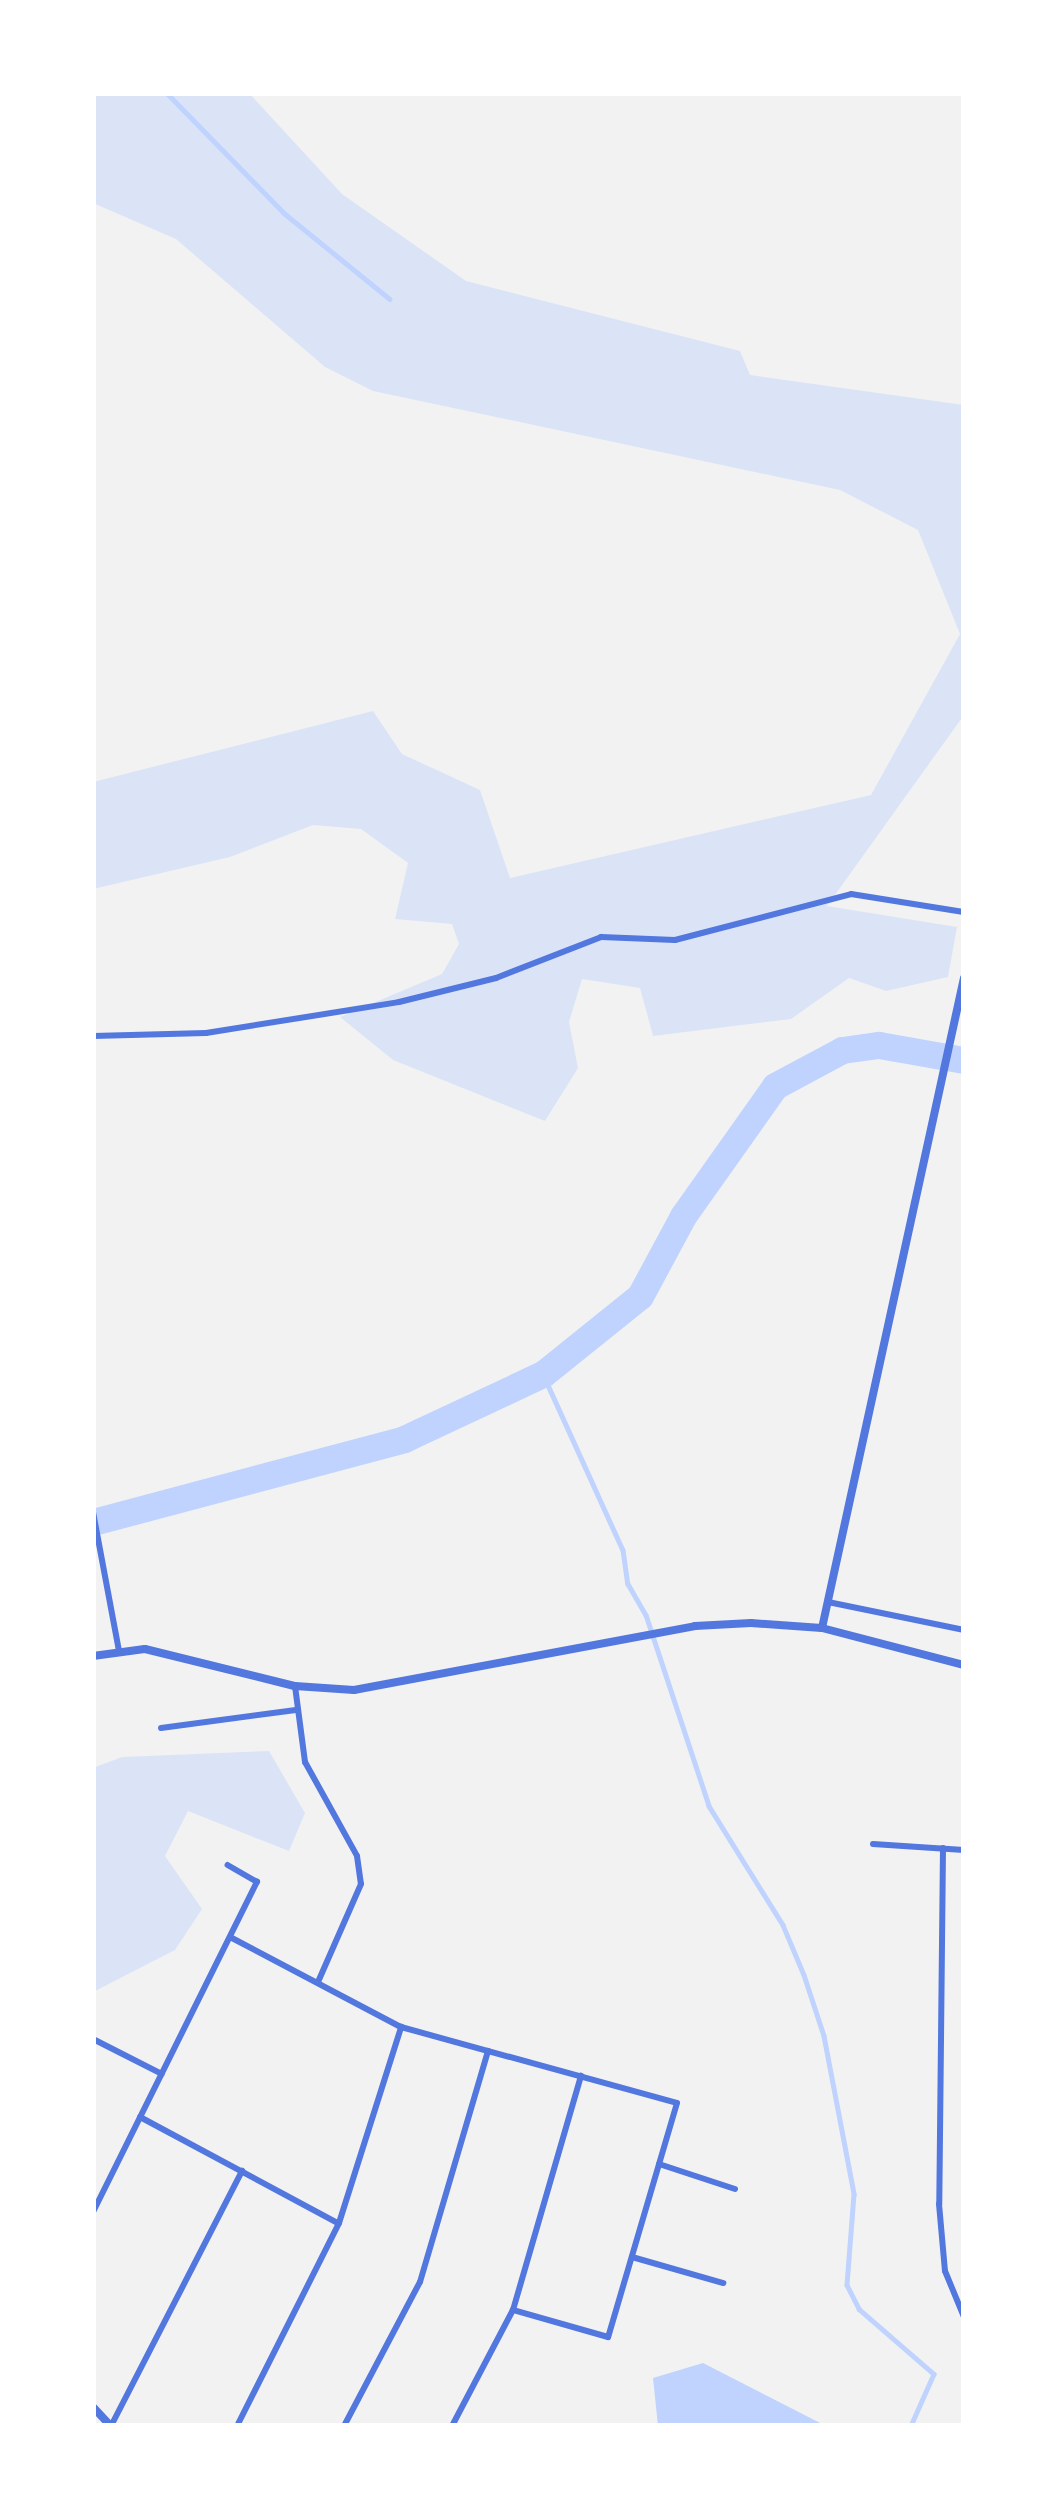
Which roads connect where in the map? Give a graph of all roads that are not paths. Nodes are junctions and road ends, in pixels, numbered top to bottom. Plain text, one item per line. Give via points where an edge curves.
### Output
1 (964, 913) edge
2 (964, 978) edge
3 (93, 1036) edge
4 (93, 1512) edge
5 (828, 1602) junction
6 (822, 1628) junction
7 (964, 1630) edge
8 (119, 1651) junction
9 (93, 1656) edge
10 (964, 1666) edge
11 (295, 1686) junction
12 (296, 1710) junction
13 (161, 1728) dead end
14 (873, 1844) dead end
15 (943, 1848) junction
16 (964, 1850) edge
17 (227, 1865) dead end
18 (230, 1937) junction
19 (318, 1983) junction
20 (401, 2026) junction
21 (93, 2039) edge
22 (488, 2050) junction
23 (162, 2074) junction
24 (580, 2076) junction
25 (140, 2117) junction
26 (659, 2164) junction
27 (242, 2171) junction
28 (735, 2189) dead end
29 (93, 2212) edge
30 (339, 2223) junction
31 (632, 2257) junction
32 (723, 2283) dead end
33 (513, 2310) junction
34 (964, 2317) edge
35 (93, 2408) edge
36 (111, 2426) edge
37 (237, 2426) edge
38 (344, 2426) edge
39 (452, 2426) edge

1 - 3 street via 851,894 675,940 602,937 496,978 399,1002 206,1033
2 - 5 street
4 - 8 street
5 - 6 street
5 - 7 street
6 - 10 street
6 - 11 street via 695,1626 354,1690
8 - 9 street
8 - 11 street via 173,1653
11 - 12 street
12 - 13 street
12 - 19 street via 305,1762 357,1856 361,1884
14 - 15 street
15 - 16 street
15 - 34 street via 939,2204 945,2272
17 - 18 street via 257,1882
18 - 19 street
18 - 23 street
19 - 20 street
20 - 22 street
20 - 30 street
21 - 23 street
22 - 24 street
22 - 38 street via 420,2282
23 - 25 street
24 - 26 street via 677,2103
24 - 33 street
25 - 27 street
25 - 29 street
26 - 28 street
26 - 31 street
27 - 30 street
27 - 36 street
30 - 37 street
31 - 32 street
31 - 33 street via 608,2337
33 - 39 street
35 - 36 street

